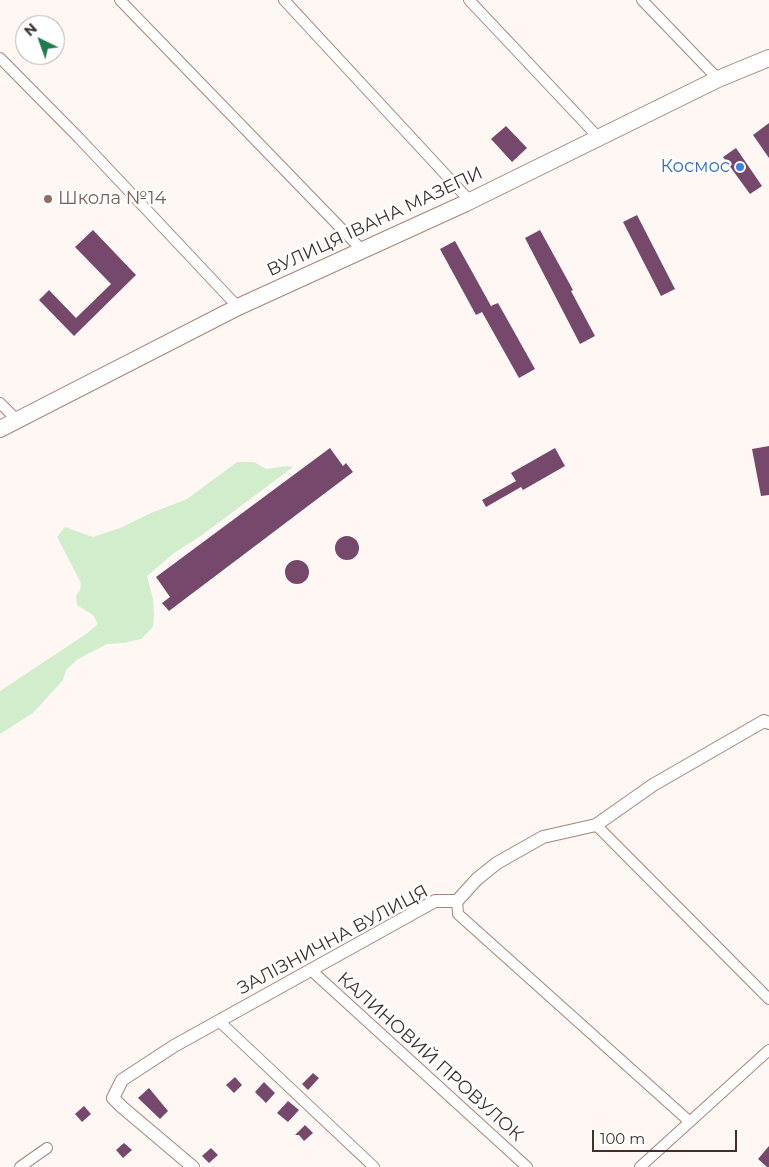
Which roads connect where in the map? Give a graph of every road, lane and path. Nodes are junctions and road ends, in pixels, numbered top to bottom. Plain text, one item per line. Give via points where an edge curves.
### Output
1 (120, 0) edge
2 (284, 0) edge
3 (469, 0) edge
4 (642, 0) edge
5 (0, 58) edge
6 (769, 58) edge
7 (718, 79) junction
8 (599, 138) junction
9 (470, 201) junction
10 (362, 250) junction
11 (238, 307) junction
12 (0, 403) edge
13 (18, 420) junction
14 (0, 429) edge
15 (769, 723) edge
16 (596, 825) junction
17 (457, 901) junction
18 (312, 970) junction
19 (769, 999) edge
20 (220, 1022) junction
21 (769, 1050) edge
22 (690, 1122) junction
23 (47, 1148) dead end
24 (20, 1167) edge
25 (193, 1167) edge
26 (374, 1167) edge
27 (527, 1167) edge
28 (640, 1167) edge

1 - 10 street
2 - 9 street
3 - 8 street
4 - 7 street
5 - 11 street
6 - 7 main road, ВУЛИЦЯ ІВАНА МАЗЕПИ
7 - 8 main road, ВУЛИЦЯ ІВАНА МАЗЕПИ
8 - 9 main road, ВУЛИЦЯ ІВАНА МАЗЕПИ
9 - 10 main road, ВУЛИЦЯ ІВАНА МАЗЕПИ
10 - 11 main road, ВУЛИЦЯ ІВАНА МАЗЕПИ
11 - 13 main road, ВУЛИЦЯ ІВАНА МАЗЕПИ
12 - 13 street
13 - 14 main road, ВУЛИЦЯ ІВАНА МАЗЕПИ
15 - 16 street, ЗАЛІЗНИЧНА ВУЛИЦЯ via 764,721 653,785
16 - 17 street, ЗАЛІЗНИЧНА ВУЛИЦЯ via 543,837 497,863
16 - 19 street
17 - 18 street, ЗАЛІЗНИЧНА ВУЛИЦЯ via 435,901
17 - 22 street via 458,914
18 - 20 street, ЗАЛІЗНИЧНА ВУЛИЦЯ
18 - 27 street, КАЛИНОВИЙ ПРОВУЛОК
20 - 25 street, ЗАЛІЗНИЧНА ВУЛИЦЯ via 174,1046 122,1080 113,1098
20 - 26 street
21 - 22 street
22 - 28 street
23 - 24 street

